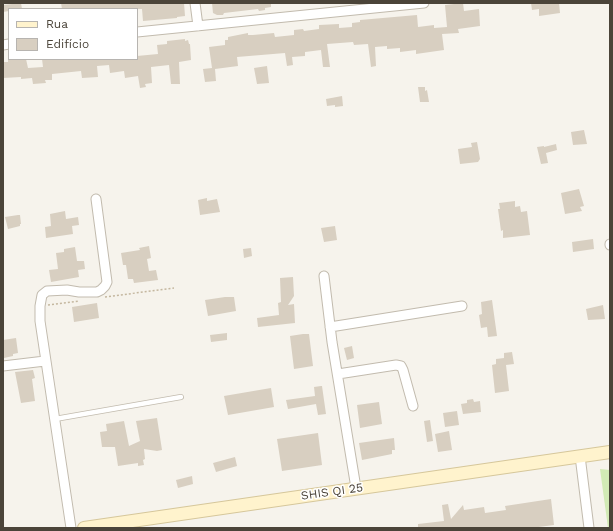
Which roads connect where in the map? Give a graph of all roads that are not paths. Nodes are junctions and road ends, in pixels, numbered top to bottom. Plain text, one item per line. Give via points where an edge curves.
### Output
1 (195, 3) edge
2 (424, 3) edge
3 (198, 26) junction
4 (138, 32) edge
5 (96, 199) dead end
6 (324, 276) dead end
7 (462, 306) dead end
8 (330, 327) junction
9 (46, 361) junction
10 (3, 366) edge
11 (338, 374) junction
12 (181, 398) dead end
13 (412, 406) dead end
14 (55, 419) junction
15 (610, 452) edge
16 (580, 456) junction
17 (356, 488) junction
18 (70, 528) edge
19 (84, 528) edge
20 (590, 528) edge

1 - 3 street
2 - 3 street
3 - 4 street
5 - 9 street via 107,282 97,292 47,291 42,295 40,321
6 - 8 street
7 - 8 street
8 - 11 street
9 - 10 street
9 - 14 street
11 - 13 street via 401,366
11 - 17 street
12 - 14 lane
14 - 18 street
15 - 16 street, SHIS QI 25
16 - 17 street, SHIS QI 25
16 - 20 street
17 - 19 street, SHIS QI 25

